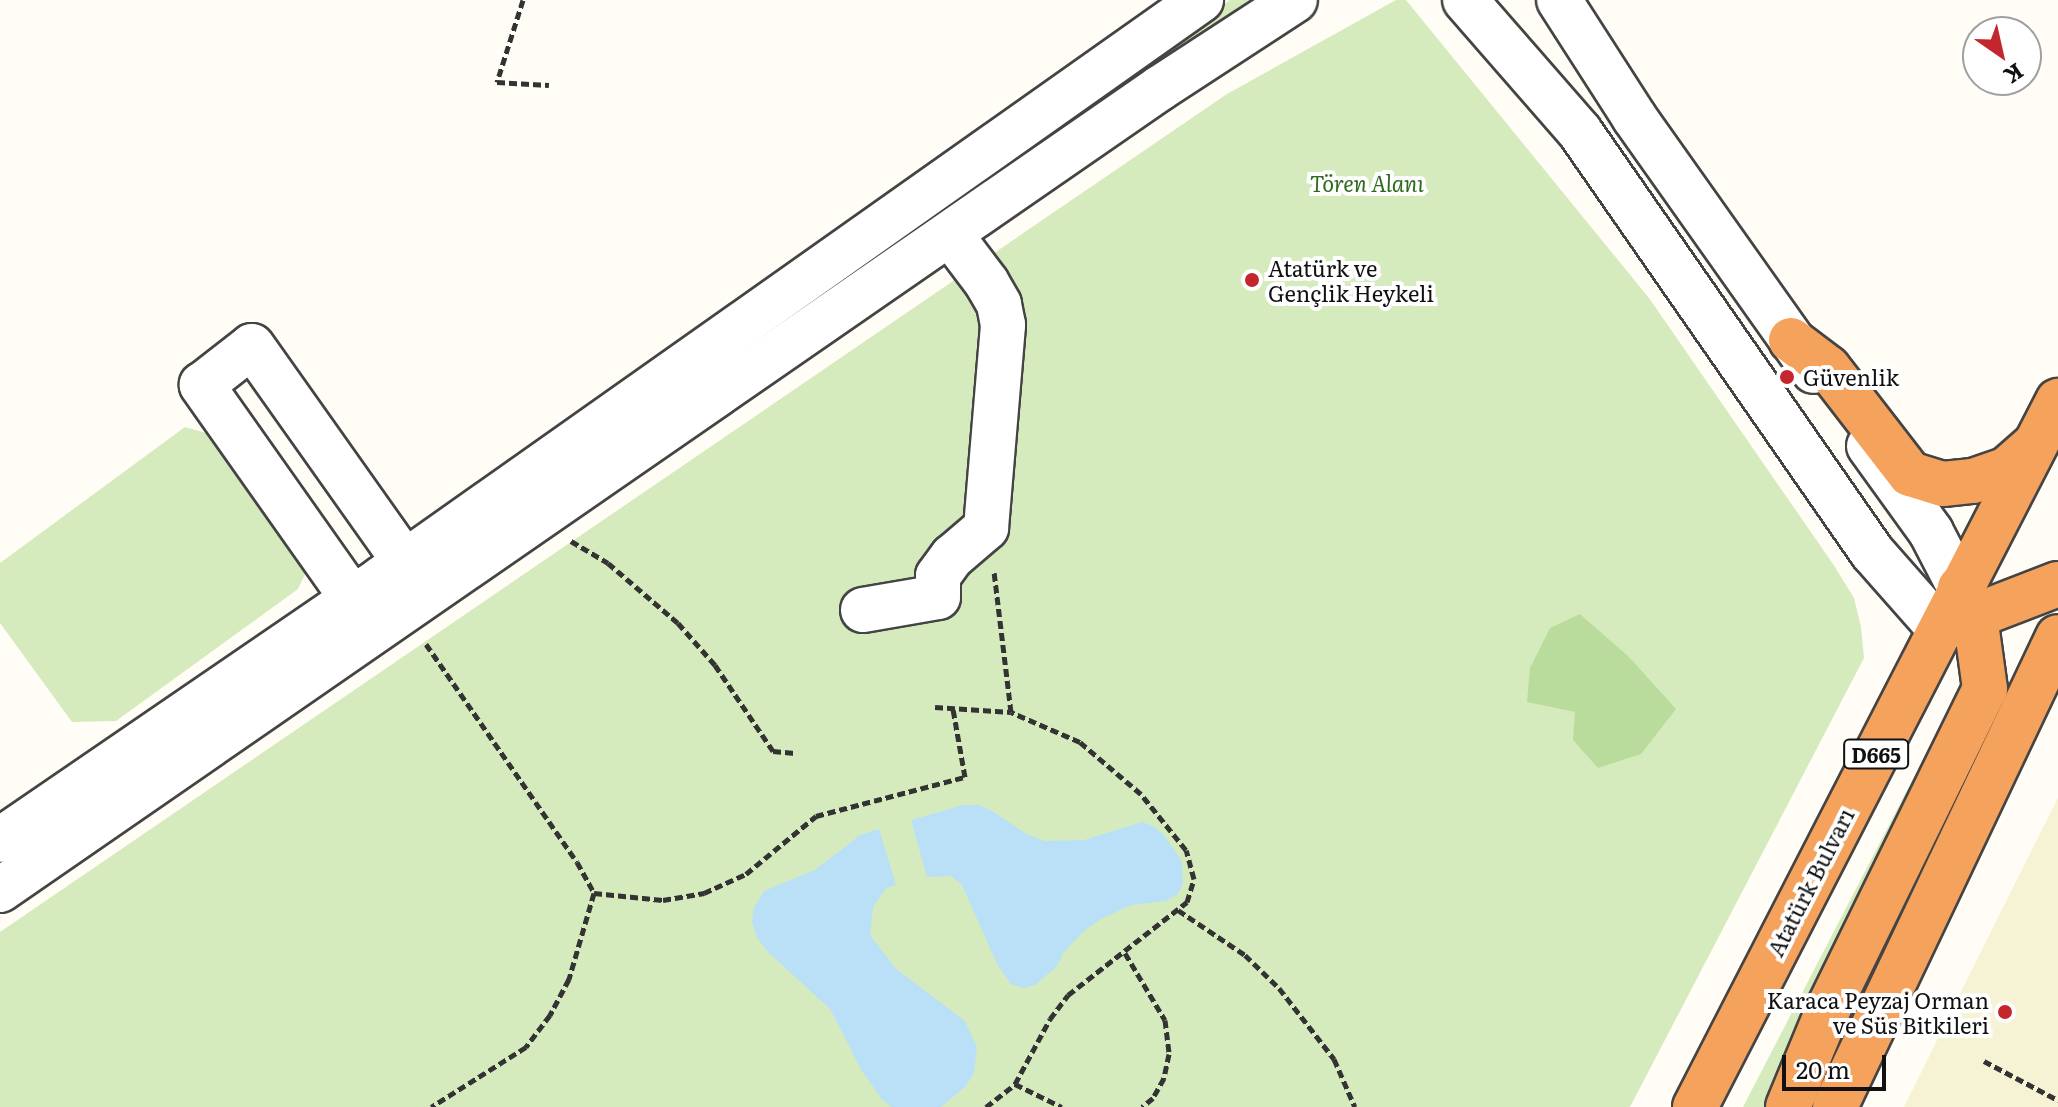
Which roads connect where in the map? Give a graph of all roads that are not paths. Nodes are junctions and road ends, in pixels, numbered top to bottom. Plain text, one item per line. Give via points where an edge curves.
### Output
1 (1201, 0) edge
2 (1295, 0) edge
3 (1465, 0) edge
4 (1559, 0) edge
5 (950, 234) junction
6 (1791, 340) junction
7 (2058, 401) edge
8 (2037, 443) junction
9 (2058, 584) edge
10 (386, 587) junction
11 (863, 610) dead end
12 (1958, 611) junction
13 (2058, 637) edge
14 (0, 840) edge
15 (0, 890) edge
16 (1695, 1107) edge
17 (1788, 1107) edge
18 (1835, 1107) edge

1 - 10 street
2 - 5 street
3 - 12 street via 1580,132 1872,552
4 - 6 street
5 - 10 street via 536,520
5 - 11 street via 987,283 1003,325 986,528 938,576 938,597
6 - 8 highway via 1828,368 1910,474 1943,484 1973,481 2007,469
6 - 12 street via 1931,532
7 - 8 highway, Atatürk Bulvarı / D665
8 - 12 highway, Atatürk Bulvarı / D665
9 - 12 highway
10 - 10 street via 252,346 202,385
10 - 14 street
10 - 15 street
12 - 16 highway, Atatürk Bulvarı / D665
12 - 17 highway via 1985,689 1830,1005
13 - 18 highway

